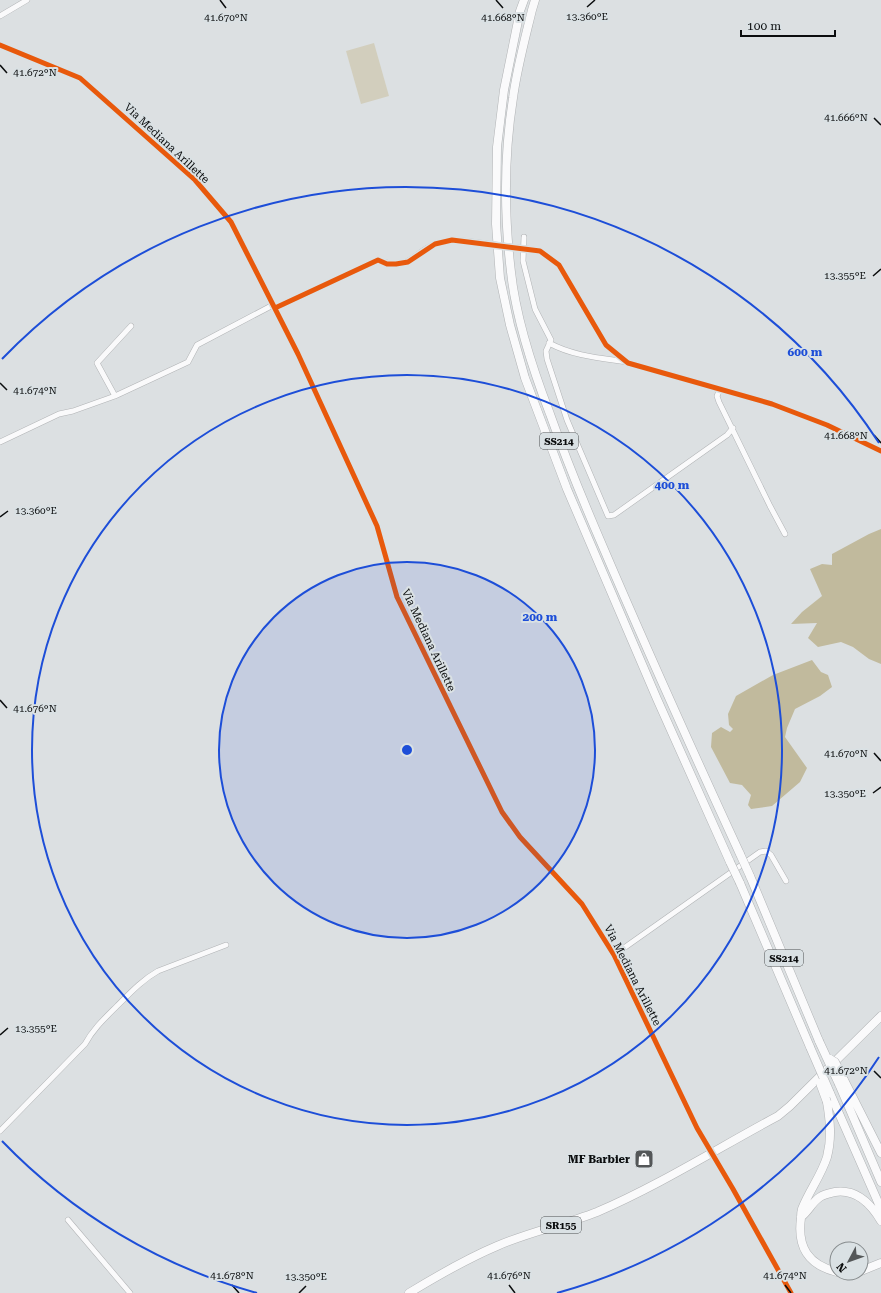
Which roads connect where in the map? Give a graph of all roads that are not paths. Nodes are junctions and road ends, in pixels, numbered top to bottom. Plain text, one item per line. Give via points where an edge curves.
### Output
1 (27, 0) edge
2 (524, 0) edge
3 (535, 0) edge
4 (0, 16) edge
5 (0, 45) edge
6 (524, 237) dead end
7 (274, 307) junction
8 (131, 326) dead end
9 (550, 343) junction
10 (628, 363) junction
11 (720, 389) junction
12 (115, 396) junction
13 (733, 428) junction
14 (0, 442) edge
15 (881, 451) edge
16 (785, 534) dead end
17 (786, 881) dead end
18 (226, 945) dead end
19 (614, 955) junction
20 (881, 1016) edge
21 (818, 1065) junction
22 (841, 1082) junction
23 (0, 1131) edge
24 (712, 1153) junction
25 (881, 1153) edge
26 (881, 1182) edge
27 (881, 1209) edge
28 (801, 1217) junction
29 (68, 1220) dead end
30 (881, 1221) edge
31 (881, 1263) edge
32 (869, 1268) edge
33 (829, 1270) edge
34 (130, 1293) edge
35 (409, 1293) edge
36 (791, 1293) edge

1 - 4 street
2 - 21 main road, SS214, bridge via 504,90 497,147 496,224 500,278 510,325 525,378 567,489
3 - 22 main road, SS214, bridge via 516,80 505,176 511,274 534,372 575,484 666,694 750,876 826,1057
5 - 7 street, Via Mediana Arillette via 80,78 195,180 231,222
6 - 9 street via 523,261 535,309 551,340
7 - 10 street, bridge via 378,260 387,264 408,262 435,244 452,240 529,249 540,251 558,265 606,345
7 - 12 street via 197,345 188,362
7 - 19 street, Via Mediana Arillette via 377,526 396,597 502,812 520,837 582,904
8 - 12 street via 97,363
9 - 10 street via 562,350
9 - 13 street via 546,351 547,359 560,400 608,516 614,515
10 - 11 street
11 - 13 street via 716,396
11 - 15 street via 803,415
12 - 14 street via 59,414
13 - 16 street
17 - 19 street via 771,855 766,851 760,852
18 - 23 street via 158,971 138,984 95,1028 85,1044
19 - 24 street, Via Mediana Arillette via 697,1128
20 - 24 main road, SR155 via 778,1116
21 - 27 main road, SS214, bridge
21 - 28 main road, bridge via 817,1075 830,1116 830,1133 827,1157 801,1210
22 - 25 main road
22 - 26 main road, SS214
24 - 35 main road, SR155 via 638,1194 563,1225 519,1238 474,1256
24 - 36 street, Via Mediana Arillette
28 - 30 main road via 821,1196 841,1191 858,1196 872,1208
28 - 33 main road via 799,1228 804,1250 818,1265
29 - 34 street
31 - 32 main road

